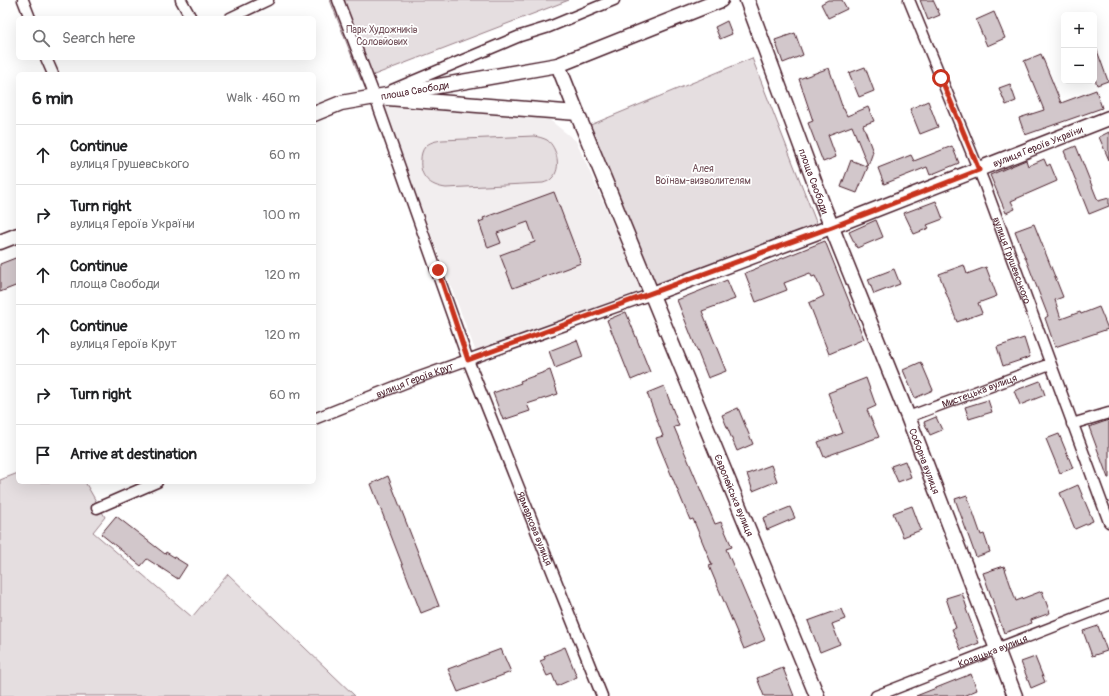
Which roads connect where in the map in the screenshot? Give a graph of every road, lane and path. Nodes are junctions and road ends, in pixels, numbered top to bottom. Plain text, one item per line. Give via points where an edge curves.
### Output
1 (23, 0) edge
2 (181, 0) edge
3 (268, 0) edge
4 (338, 0) edge
5 (614, 0) edge
6 (721, 0) edge
7 (747, 0) edge
8 (908, 0) edge
9 (29, 16) edge
10 (190, 16) edge
11 (234, 16) edge
12 (47, 60) edge
13 (558, 65) junction
14 (52, 72) edge
15 (375, 97) junction
16 (316, 113) edge
17 (577, 113) junction
18 (1109, 118) edge
19 (979, 170) junction
20 (832, 227) junction
21 (16, 236) edge
22 (0, 242) edge
23 (652, 294) junction
24 (468, 360) junction
25 (1050, 364) junction
26 (1109, 413) edge
27 (908, 417) junction
28 (316, 418) edge
29 (1072, 424) junction
30 (152, 484) edge
31 (97, 508) dead end
32 (1109, 522) edge
33 (1109, 605) edge
34 (997, 648) junction
35 (602, 696) edge
36 (817, 696) edge
37 (876, 696) edge
38 (1015, 696) edge

1 - 9 street
2 - 10 street
3 - 11 street
4 - 15 street, площа Свободи
5 - 15 street via 549,27 517,37
6 - 13 street, площа Свободи
7 - 20 street, площа Свободи
8 - 19 street, вулиця Грушевського
12 - 14 street
13 - 15 street, площа Свободи
13 - 17 street
15 - 16 street via 341,103
15 - 17 street
15 - 24 street, Ярмаркова вулиця
17 - 23 street, Європейська вулиця
18 - 19 street, вулиця Героїв України
19 - 20 street, вулиця Героїв України
19 - 25 street, вулиця Грушевського
20 - 23 street, площа Свободи
20 - 27 street, Соборна вулиця
21 - 22 street
23 - 24 street, вулиця Героїв Крут
23 - 36 street, Європейська вулиця
24 - 28 street, вулиця Героїв Крут
24 - 35 street, Ярмаркова вулиця
25 - 27 street, Мистецька вулиця
25 - 29 street, вулиця Грушевського
26 - 29 street
27 - 34 street, Соборна вулиця
29 - 32 street, вулиця Грушевського
30 - 31 street
33 - 34 street, Козацька вулиця
34 - 37 street, Козацька вулиця
34 - 38 street, Соборна вулиця

